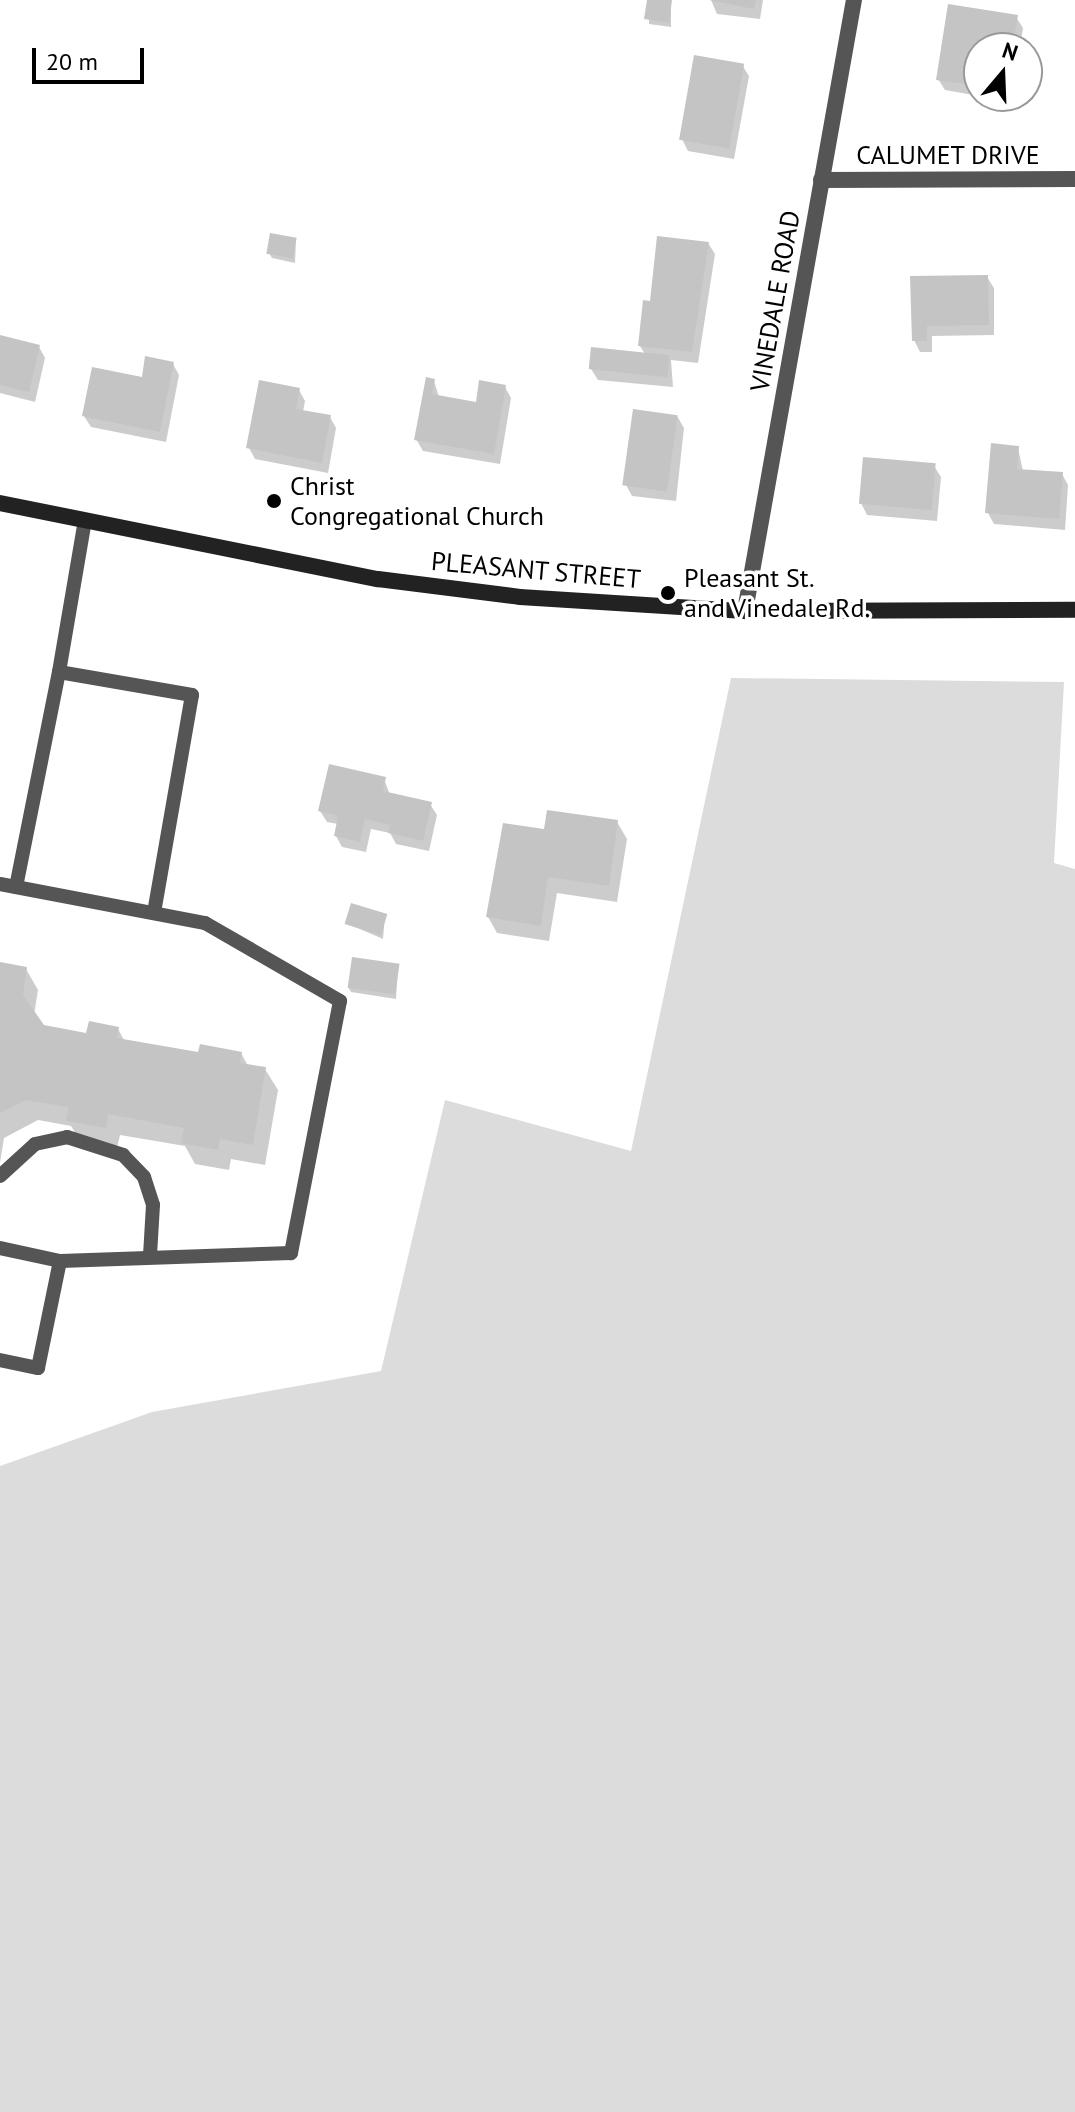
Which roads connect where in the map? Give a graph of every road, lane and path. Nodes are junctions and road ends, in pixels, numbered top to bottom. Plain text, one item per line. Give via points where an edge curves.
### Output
1 (854, 0) edge
2 (1075, 179) edge
3 (821, 180) junction
4 (0, 503) edge
5 (85, 520) junction
6 (1075, 610) edge
7 (745, 611) junction
8 (59, 672) junction
9 (0, 884) edge
10 (16, 887) junction
11 (154, 913) junction
12 (0, 1176) edge
13 (0, 1248) edge
14 (150, 1256) junction
15 (60, 1261) junction
16 (0, 1360) edge

1 - 3 street, VINEDALE ROAD
2 - 3 street, CALUMET DRIVE
3 - 7 street, VINEDALE ROAD
4 - 5 main road, PLEASANT STREET
5 - 7 main road, PLEASANT STREET via 378,579 520,597
5 - 8 lane
6 - 7 main road, PLEASANT STREET
8 - 10 lane
8 - 11 lane via 192,695
9 - 10 lane
10 - 11 lane
11 - 14 lane via 205,923 340,1001 291,1253
12 - 14 lane via 35,1144 67,1137 123,1155 144,1177 153,1205
13 - 15 lane
14 - 15 lane
15 - 16 lane via 38,1368

